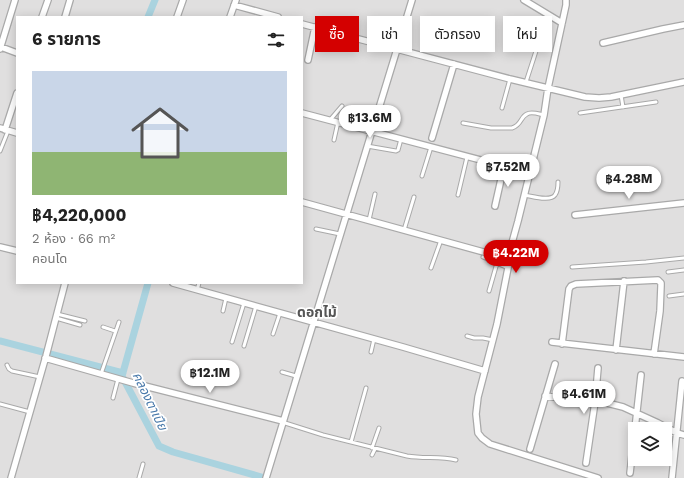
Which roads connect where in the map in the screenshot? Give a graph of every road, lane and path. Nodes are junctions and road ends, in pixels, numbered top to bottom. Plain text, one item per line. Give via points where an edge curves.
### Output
1 (15, 0) edge
2 (48, 0) edge
3 (70, 0) edge
4 (183, 0) edge
5 (412, 0) edge
6 (524, 0) edge
7 (566, 0) edge
8 (235, 2) edge
9 (42, 16) edge
10 (65, 16) edge
11 (177, 16) edge
12 (230, 16) edge
13 (275, 16) edge
14 (407, 16) edge
15 (303, 24) edge
16 (562, 24) junction
17 (684, 25) edge
18 (315, 27) joint
19 (603, 43) dead end
20 (0, 48) edge
21 (396, 52) edge
22 (411, 52) edge
23 (536, 52) edge
24 (16, 53) edge
25 (308, 60) dead end
26 (454, 64) junction
27 (510, 79) junction
28 (526, 82) junction
29 (684, 82) edge
30 (548, 88) junction
31 (621, 95) junction
32 (16, 96) edge
33 (656, 102) dead end
34 (342, 106) dead end
35 (623, 106) junction
36 (502, 108) dead end
37 (303, 113) edge
38 (580, 113) dead end
39 (544, 115) junction
40 (330, 120) junction
41 (338, 122) junction
42 (463, 123) dead end
43 (4, 130) edge
44 (371, 131) junction
45 (16, 133) edge
46 (432, 138) dead end
47 (401, 139) junction
48 (334, 140) dead end
49 (367, 146) junction
50 (431, 147) junction
51 (0, 151) edge
52 (467, 157) junction
53 (504, 166) junction
54 (530, 173) junction
55 (422, 176) dead end
56 (558, 182) dead end
57 (375, 194) dead end
58 (458, 195) dead end
59 (524, 195) junction
60 (414, 197) dead end
61 (303, 202) edge
62 (684, 203) edge
63 (495, 206) dead end
64 (347, 214) junction
65 (575, 215) dead end
66 (369, 220) junction
67 (316, 229) dead end
68 (404, 230) junction
69 (340, 234) junction
70 (441, 240) junction
71 (0, 247) edge
72 (16, 251) edge
73 (483, 257) dead end
74 (684, 258) edge
75 (509, 259) junction
76 (497, 263) junction
77 (572, 267) dead end
78 (431, 268) dead end
79 (508, 268) junction
80 (684, 270) edge
81 (668, 272) dead end
82 (624, 281) junction
83 (64, 284) edge
84 (176, 284) edge
85 (199, 284) edge
86 (197, 290) junction
87 (489, 291) dead end
88 (684, 294) edge
89 (668, 296) dead end
90 (226, 298) junction
91 (244, 303) junction
92 (256, 306) junction
93 (223, 311) dead end
94 (280, 313) junction
95 (57, 316) junction
96 (85, 321) dead end
97 (119, 322) dead end
98 (313, 322) junction
99 (80, 325) dead end
100 (103, 327) dead end
101 (115, 331) junction
102 (273, 334) dead end
103 (467, 336) dead end
104 (374, 339) junction
105 (493, 340) junction
106 (232, 342) dead end
107 (552, 342) dead end
108 (562, 344) junction
109 (244, 346) dead end
110 (616, 350) junction
111 (371, 352) dead end
112 (654, 354) junction
113 (46, 357) junction
114 (684, 357) edge
115 (555, 364) dead end
116 (7, 365) dead end
117 (598, 368) dead end
118 (485, 371) junction
119 (102, 372) junction
120 (282, 372) dead end
121 (641, 375) dead end
122 (296, 376) junction
123 (40, 377) junction
124 (121, 379) junction
125 (682, 381) dead end
126 (366, 388) dead end
127 (545, 396) junction
128 (113, 398) dead end
129 (595, 402) junction
130 (0, 404) edge
131 (30, 412) junction
132 (636, 413) junction
133 (282, 422) junction
134 (379, 428) dead end
135 (677, 433) junction
136 (684, 435) edge
137 (351, 442) junction
138 (374, 448) junction
139 (530, 449) dead end
140 (372, 455) dead end
141 (456, 460) dead end
142 (586, 463) dead end
143 (143, 464) dead end
144 (630, 473) dead end
145 (11, 478) edge
146 (139, 478) edge
147 (266, 478) edge
148 (598, 478) edge
149 (672, 478) edge

1 - 20 street
2 - 9 street
3 - 10 street
4 - 11 street
5 - 14 street
6 - 16 street
7 - 16 street
8 - 12 street
8 - 13 street
15 - 18 street
16 - 30 street
17 - 19 street
18 - 25 street
20 - 24 street
21 - 44 street
22 - 26 street
23 - 28 lane
26 - 27 street
26 - 46 street
27 - 28 street
27 - 36 lane
28 - 30 street
29 - 31 street
30 - 31 street via 585,97
30 - 39 street
31 - 35 lane
32 - 43 street
33 - 35 lane
34 - 40 lane
35 - 38 lane
37 - 40 street
39 - 42 lane via 526,114 516,127 512,128 491,128
39 - 54 street
40 - 41 street
41 - 44 street
41 - 48 lane
43 - 45 street
43 - 51 lane
44 - 47 street
44 - 49 street
47 - 49 lane via 396,151
47 - 50 street
49 - 64 street
50 - 52 street
50 - 55 lane
52 - 53 street
52 - 58 lane
53 - 54 street
53 - 63 street
54 - 59 street
56 - 59 lane via 557,193 552,198
57 - 66 lane
59 - 75 street
60 - 68 lane
61 - 64 street
62 - 65 street
64 - 66 street
64 - 69 street
66 - 68 street
67 - 69 lane
68 - 70 street
69 - 98 street
70 - 75 street
70 - 78 lane
71 - 72 street
73 - 76 lane
74 - 77 lane
75 - 79 street
76 - 79 lane
76 - 87 lane
79 - 105 street
80 - 81 lane
82 - 108 street via 571,286
82 - 110 street
82 - 112 street via 658,280 661,283
83 - 95 street
84 - 86 street
85 - 86 lane
86 - 90 street
88 - 89 lane
90 - 91 street
90 - 93 lane
91 - 92 street
91 - 106 lane
92 - 94 street
92 - 109 lane
94 - 98 street
94 - 102 lane
95 - 96 lane
95 - 99 lane
95 - 113 street
97 - 101 lane
98 - 104 street
98 - 122 street
100 - 101 lane
101 - 119 lane
103 - 105 lane
104 - 111 lane
104 - 118 street
105 - 118 street
107 - 108 street
108 - 110 street
110 - 112 street
112 - 114 street
113 - 119 street
113 - 123 street
115 - 127 street
116 - 123 lane via 12,371
117 - 129 street
118 - 148 street via 476,414 478,433 482,438 490,444
119 - 124 street
120 - 122 lane
121 - 132 street
122 - 133 street
123 - 131 street
124 - 128 lane
124 - 133 street
125 - 135 street
126 - 137 lane
127 - 129 street
127 - 139 street
129 - 132 street via 623,407
129 - 142 street
130 - 131 lane
131 - 145 street
132 - 135 street
132 - 144 street
133 - 137 lane
133 - 147 street
134 - 138 lane
135 - 136 street
135 - 149 street
137 - 138 lane
138 - 140 lane
138 - 141 lane via 418,458 445,457
143 - 146 lane

